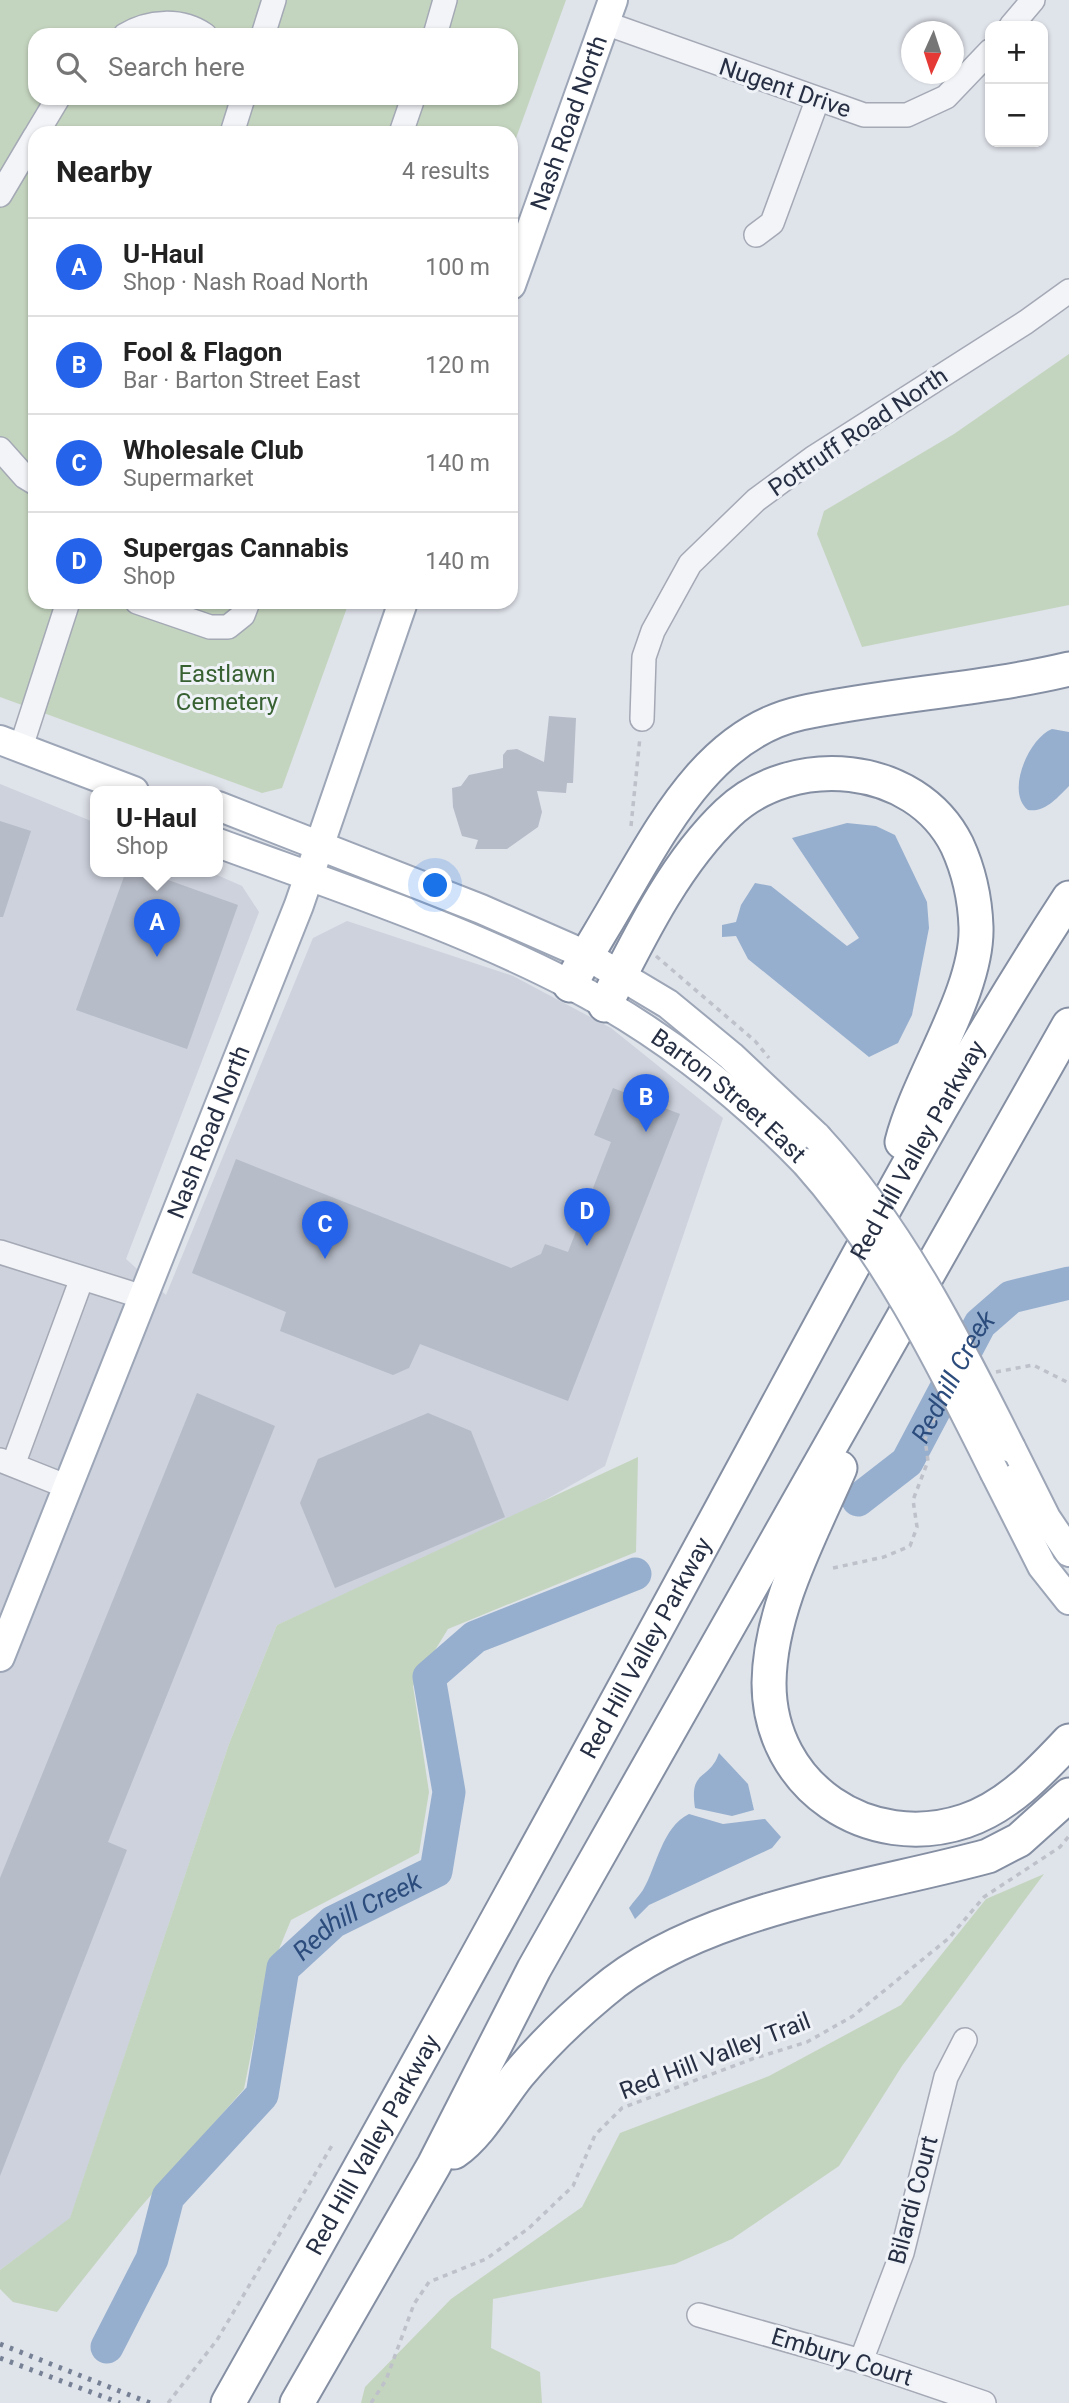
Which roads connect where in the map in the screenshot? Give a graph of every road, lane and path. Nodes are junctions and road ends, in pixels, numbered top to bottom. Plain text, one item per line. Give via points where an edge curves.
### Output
1 (274, 0) edge
2 (445, 0) edge
3 (1033, 0) edge
4 (609, 12) edge
5 (1015, 21) edge
6 (136, 28) edge
7 (189, 28) edge
8 (265, 28) edge
9 (437, 28) edge
10 (985, 56) edge
11 (817, 101) junction
12 (54, 105) edge
13 (241, 105) edge
14 (411, 105) edge
15 (41, 126) edge
16 (234, 126) edge
17 (403, 126) edge
18 (28, 148) edge
19 (0, 195) edge
20 (756, 235) dead end
21 (518, 266) edge
22 (1069, 291) edge
23 (0, 449) edge
24 (28, 479) edge
25 (65, 609) edge
26 (157, 609) edge
27 (245, 609) edge
28 (400, 609) edge
29 (1069, 669) edge
30 (642, 719) joint
31 (10, 744) edge
32 (121, 786) edge
33 (223, 808) edge
34 (628, 836) dead end
35 (223, 845) edge
36 (321, 845) junction
37 (310, 875) junction
38 (1069, 898) edge
39 (586, 955) junction
40 (620, 975) junction
41 (570, 985) junction
42 (605, 1005) junction
43 (1069, 1026) edge
44 (888, 1199) junction
45 (0, 1252) edge
46 (82, 1278) junction
47 (143, 1297) junction
48 (987, 1379) dead end
49 (1069, 1383) edge
50 (861, 1396) junction
51 (944, 1412) dead end
52 (7, 1463) edge
53 (68, 1487) junction
54 (1069, 1552) edge
55 (833, 1568) dead end
56 (1069, 1600) edge
57 (0, 1657) edge
58 (1069, 1741) edge
59 (1069, 1795) edge
60 (1069, 1836) edge
61 (964, 2040) dead end
62 (334, 2142) dead end
63 (434, 2165) junction
64 (699, 2315) dead end
65 (861, 2361) junction
66 (168, 2403) edge
67 (229, 2403) edge
68 (297, 2403) edge
69 (371, 2403) edge
70 (984, 2403) edge

1 - 8 street
2 - 9 street
3 - 5 street
4 - 11 street, Nugent Drive
4 - 21 main road, Nash Road North
6 - 7 street via 168,23
10 - 11 street, Nugent Drive via 946,97 907,115 864,116
11 - 20 street via 772,222
12 - 15 street
13 - 16 street
14 - 17 street
18 - 19 street
22 - 30 street, Pottruff Road North via 813,458 756,500 690,564 644,657
23 - 24 street
25 - 31 street
26 - 27 street via 210,627 228,627
28 - 36 main road, Nash Road North
29 - 39 highway via 800,713 744,737 719,756 672,815
30 - 34 path
31 - 32 main road
33 - 36 main road, Barton Street East
35 - 37 main road, Barton Street East
36 - 37 main road, Nash Road North
36 - 39 main road, Barton Street East
37 - 41 main road, Barton Street East
37 - 47 main road, Nash Road North
38 - 44 highway, Red Hill Valley Parkway via 1004,997
39 - 40 main road, Barton Street East
39 - 41 highway
40 - 42 highway
40 - 44 highway via 672,884 728,814 750,796 776,782 830,773 887,783 920,803 948,833 965,866 972,888 975,949 903,1136
40 - 54 main road, Barton Street East, bridge via 668,1004 731,1056 817,1138 896,1237 951,1332 1046,1518
41 - 42 main road, Barton Street East
42 - 56 main road, Barton Street East, bridge via 716,1080 806,1163 860,1228 893,1280 1042,1566
43 - 50 highway
44 - 67 highway, Red Hill Valley Parkway
45 - 46 street
46 - 47 street
46 - 52 street
47 - 53 main road, Nash Road North
48 - 49 path via 997,1370 1033,1365
50 - 58 highway via 847,1451 793,1579 772,1653 773,1722 788,1756 809,1787 845,1811 898,1829 933,1829 966,1821 999,1805
50 - 63 highway via 534,1969
51 - 55 path via 934,1420 925,1439 928,1461 913,1500 917,1527 910,1546
52 - 53 street
53 - 57 main road, Nash Road North
59 - 63 highway via 1019,1840 988,1856 740,1919 643,1965 604,1990 559,2030 460,2148
60 - 69 path, Red Hill Valley Trail via 984,1897 949,1938 853,2017 807,2042 622,2108 595,2135 573,2186 529,2228 486,2259 429,2282 414,2304 386,2380
61 - 65 street, Bilardi Court via 946,2077 902,2253
62 - 66 path via 217,2340
63 - 68 highway
64 - 65 street, Embury Court
65 - 70 street, Embury Court

